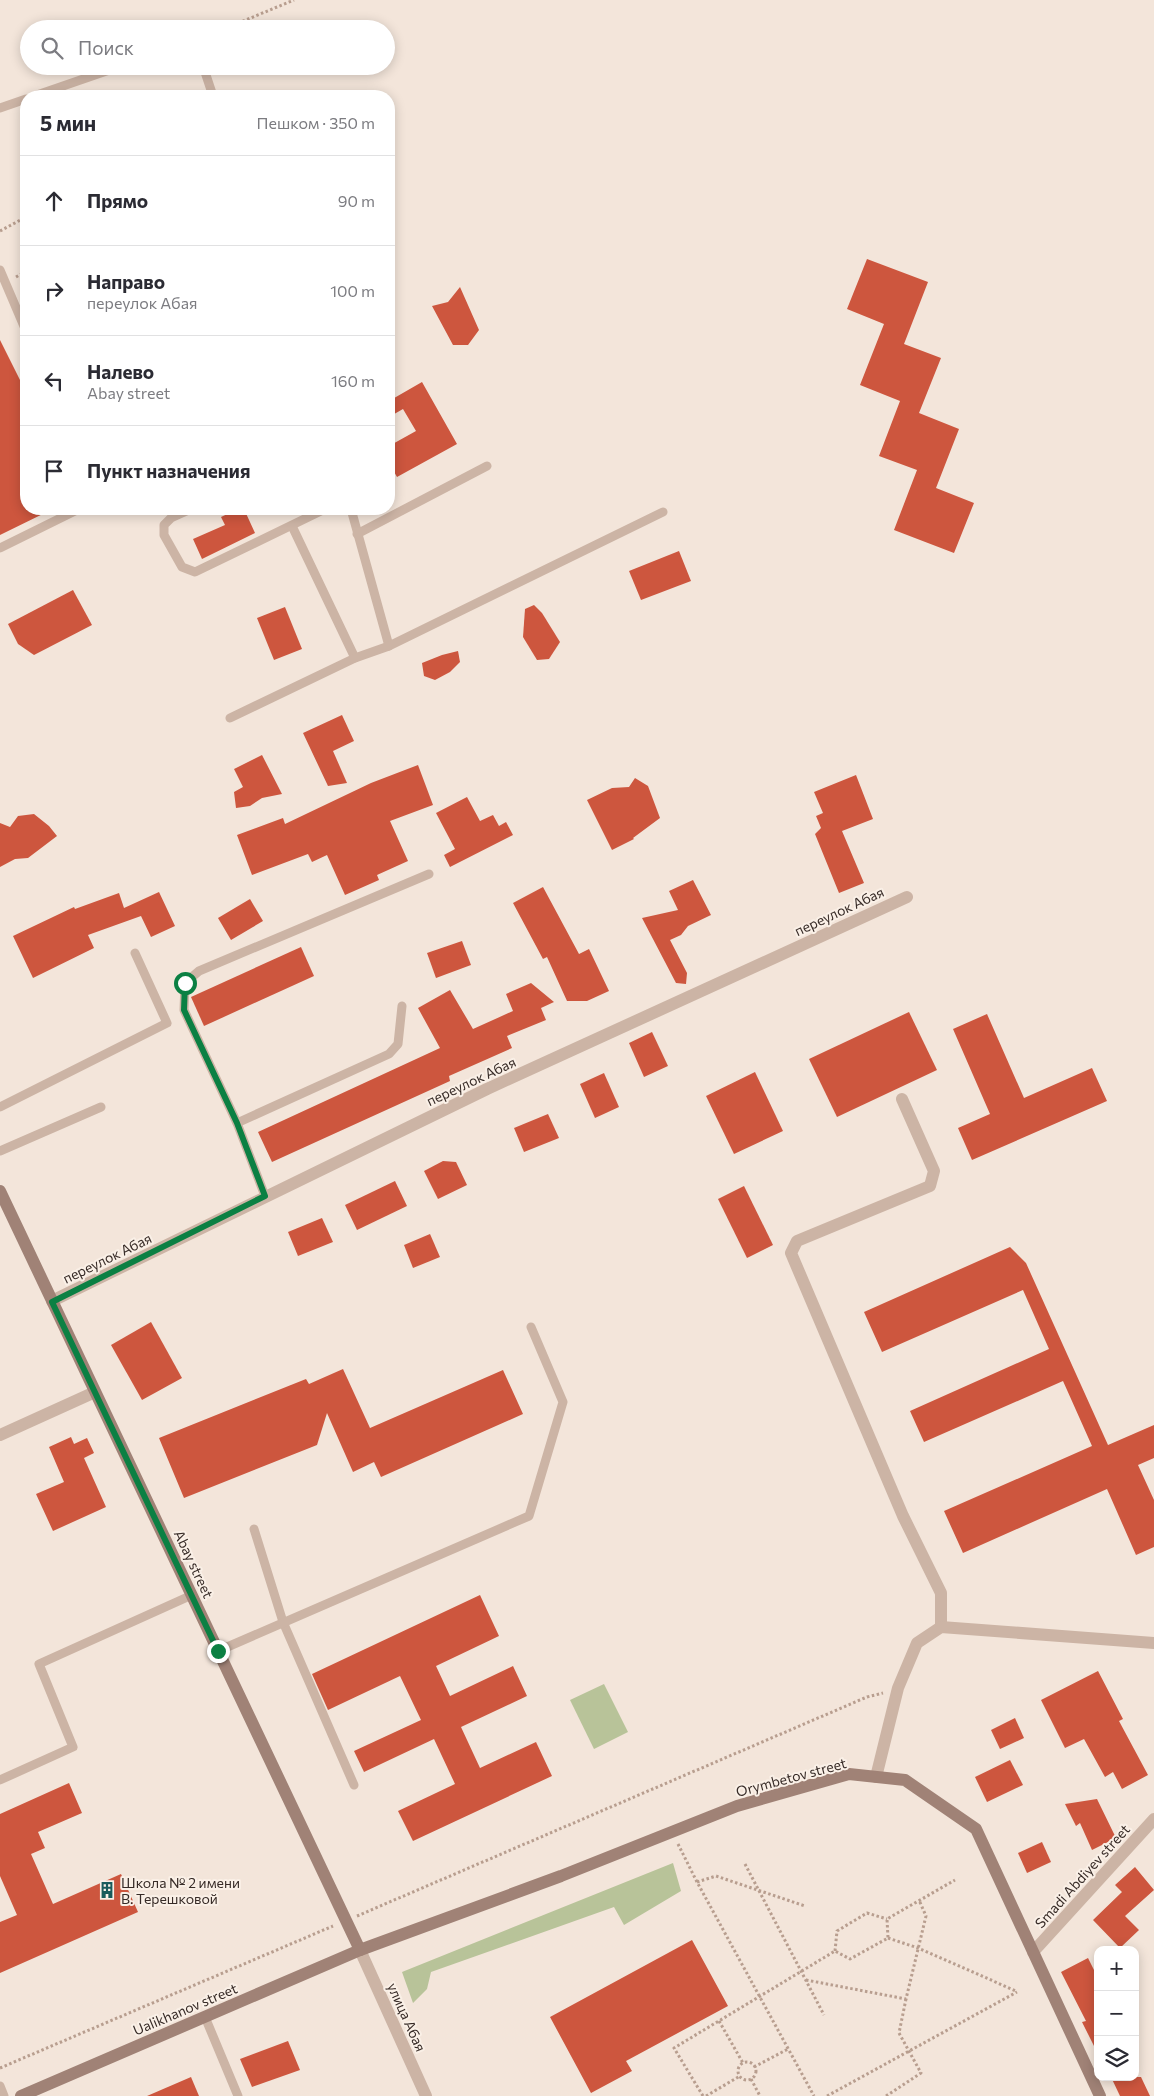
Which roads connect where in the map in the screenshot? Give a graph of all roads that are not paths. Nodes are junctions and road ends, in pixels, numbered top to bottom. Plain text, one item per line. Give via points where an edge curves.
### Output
1 (95, 75) edge
2 (206, 75) edge
3 (51, 90) edge
4 (211, 90) edge
5 (20, 101) edge
6 (0, 108) edge
7 (0, 270) edge
8 (20, 317) edge
9 (487, 466) dead end
10 (663, 512) dead end
11 (395, 514) edge
12 (67, 515) edge
13 (178, 515) edge
14 (313, 515) edge
15 (352, 515) edge
16 (393, 515) edge
17 (292, 526) junction
18 (357, 534) junction
19 (0, 548) edge
20 (389, 646) junction
21 (355, 658) junction
22 (230, 718) dead end
23 (429, 874) dead end
24 (907, 897) dead end
25 (135, 953) dead end
26 (402, 1006) dead end
27 (902, 1099) dead end
28 (0, 1107) edge
29 (101, 1108) dead end
30 (237, 1123) junction
31 (0, 1151) edge
32 (0, 1191) edge
33 (265, 1196) junction
34 (52, 1302) junction
35 (531, 1327) dead end
36 (95, 1392) junction
37 (0, 1435) edge
38 (254, 1529) dead end
39 (192, 1595) junction
40 (283, 1622) junction
41 (941, 1627) junction
42 (1154, 1643) edge
43 (218, 1651) junction
44 (876, 1777) junction
45 (0, 1780) edge
46 (354, 1785) dead end
47 (1154, 1819) edge
48 (360, 1950) junction
49 (1033, 1952) junction
50 (205, 2017) junction
51 (0, 2086) edge
52 (4, 2096) edge
53 (22, 2096) edge
54 (238, 2096) edge
55 (426, 2096) edge
56 (1100, 2096) edge

1 - 3 lane
2 - 4 lane
5 - 6 lane
7 - 8 lane
9 - 11 lane
10 - 20 lane
12 - 19 lane
13 - 17 lane via 164,525 164,535 182,567 195,572
14 - 17 lane
15 - 18 lane
16 - 18 lane
17 - 21 lane
18 - 20 lane
20 - 21 lane
21 - 22 lane
23 - 30 lane via 199,971 185,983 184,1010
24 - 33 street, переулок Абая via 487,1089
25 - 28 lane via 167,1023
26 - 30 lane via 398,1044 389,1054
27 - 41 street via 934,1171 930,1186 797,1241 790,1252 903,1516 941,1593
29 - 31 lane
30 - 33 lane
32 - 34 main road, Abay street
33 - 34 street, переулок Абая
34 - 36 main road, Abay street
35 - 40 lane via 563,1402 529,1516
36 - 37 street
36 - 39 main road, Abay street
38 - 40 lane
39 - 43 main road, Abay street
39 - 45 lane via 39,1664 73,1747
40 - 43 lane
40 - 46 lane
41 - 42 street
41 - 44 street via 917,1643 898,1688
43 - 48 main road, Abay street
44 - 48 main road, Orymbetov street via 849,1774 737,1806 561,1876
44 - 49 main road, Orymbetov street via 905,1780 976,1828
47 - 49 street, Smadi Abdiyev street
48 - 50 main road, Ualikhanov street
48 - 55 street, улица Абая
49 - 56 main road, Orymbetov street
50 - 53 main road, Ualikhanov street
50 - 54 lane
51 - 52 lane

